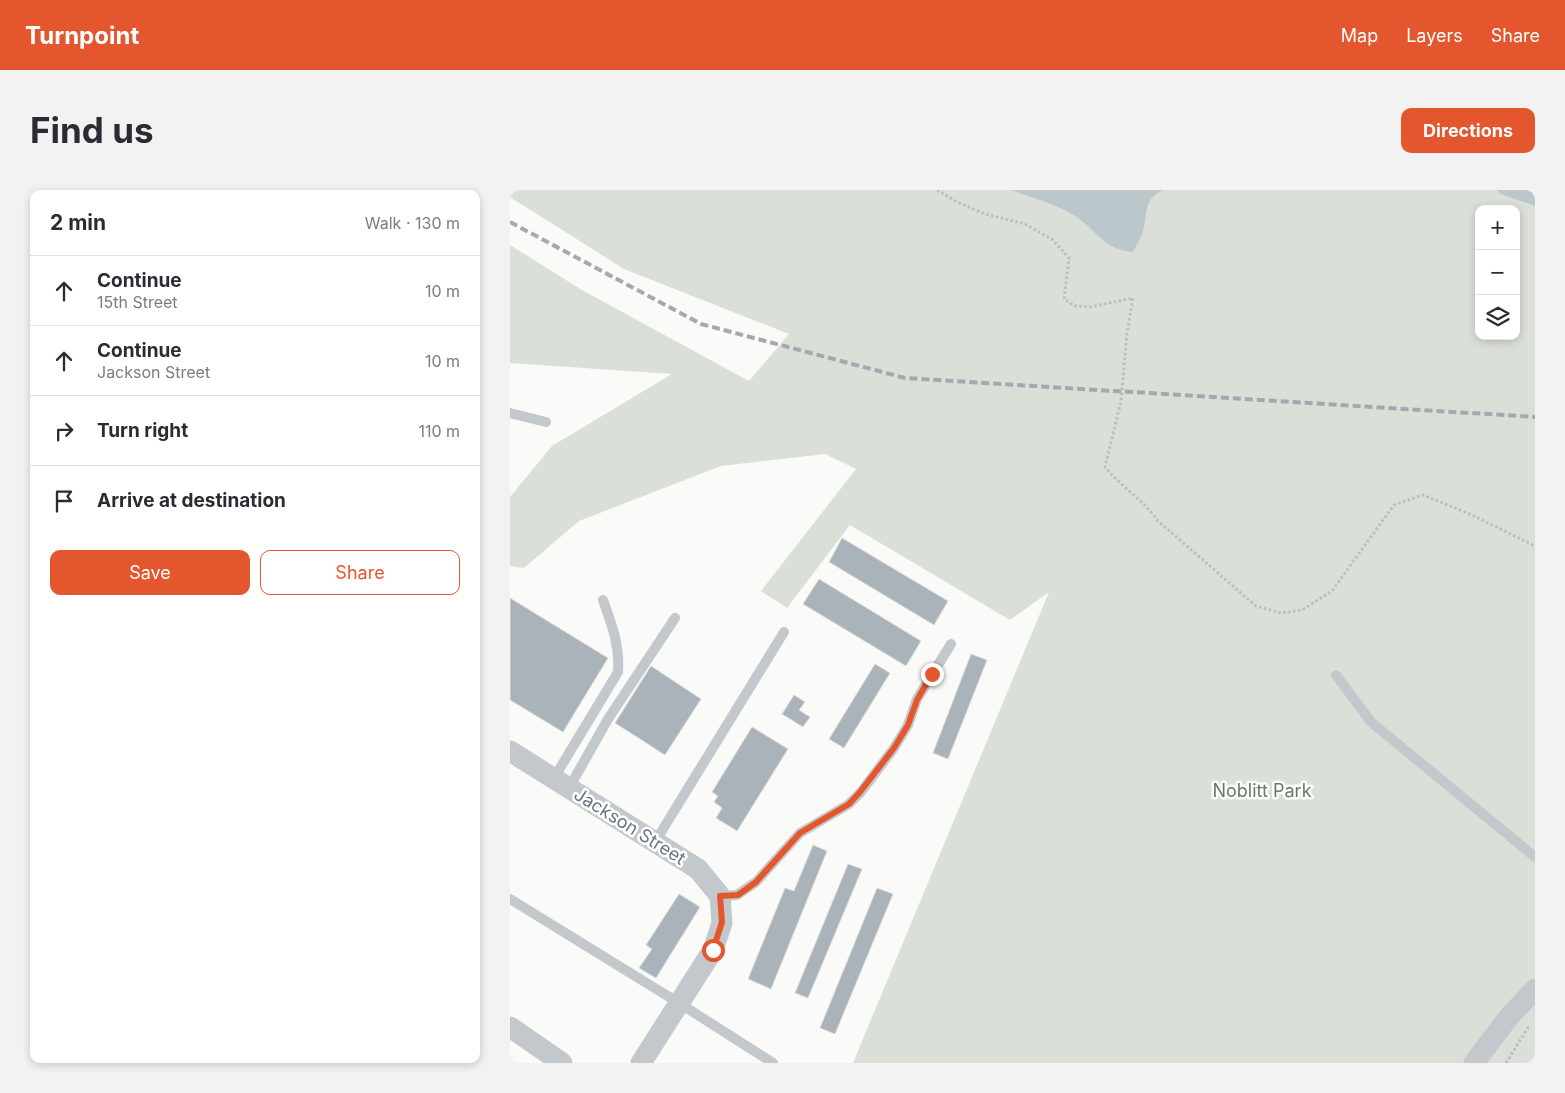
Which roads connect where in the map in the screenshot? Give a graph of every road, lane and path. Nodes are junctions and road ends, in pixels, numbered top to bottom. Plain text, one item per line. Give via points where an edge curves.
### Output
1 (937, 190) edge
2 (510, 413) edge
3 (546, 422) dead end
4 (1535, 546) edge
5 (603, 600) dead end
6 (675, 618) dead end
7 (784, 632) dead end
8 (951, 644) dead end
9 (1336, 675) dead end
10 (510, 751) edge
11 (561, 783) junction
12 (655, 842) junction
13 (1535, 857) edge
14 (720, 896) junction
15 (510, 899) edge
16 (1535, 989) edge
17 (679, 1003) junction
18 (1535, 1020) edge
19 (510, 1028) edge
20 (562, 1063) edge
21 (641, 1063) edge
22 (773, 1063) edge
23 (1474, 1063) edge
24 (1506, 1063) edge

1 - 4 path via 985,214 1025,224 1053,240 1069,258 1064,299 1075,306 1090,307 1133,298 1121,401 1105,467 1150,509 1158,521 1256,606 1281,613 1302,610 1332,591 1394,505 1423,495
2 - 3 lane
5 - 11 lane via 615,632 618,672
6 - 11 lane via 608,720
7 - 12 lane
8 - 14 lane via 917,700 908,725 894,748 849,804 800,833 756,882 738,895
9 - 13 lane via 1371,722
10 - 11 street, Jackson Street
11 - 12 street, Jackson Street
12 - 14 street, Jackson Street via 698,869
14 - 17 street via 722,922 713,950
15 - 17 lane
16 - 23 street
17 - 21 street
17 - 22 lane
18 - 24 path
19 - 20 street

